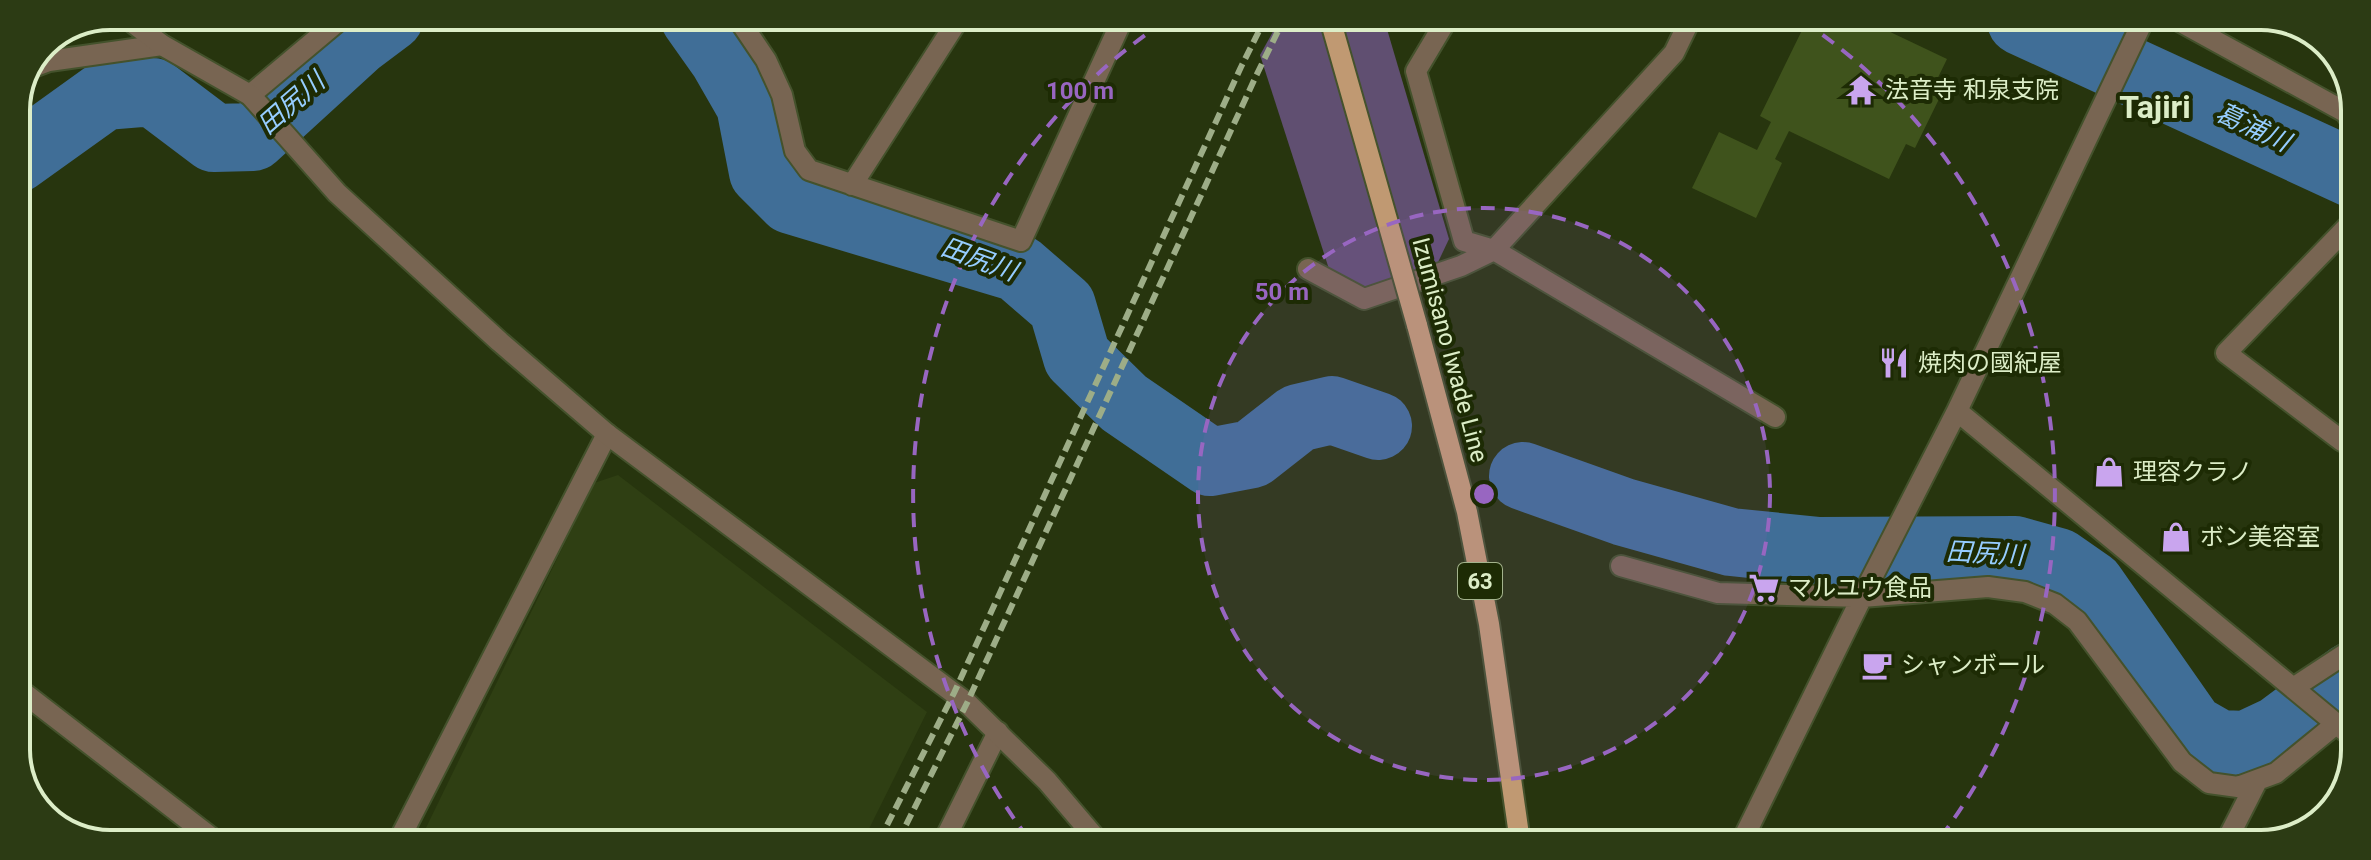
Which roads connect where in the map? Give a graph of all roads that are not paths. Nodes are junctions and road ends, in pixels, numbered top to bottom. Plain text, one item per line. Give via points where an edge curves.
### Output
1 (142, 30) edge
2 (330, 30) edge
3 (746, 30) edge
4 (951, 30) edge
5 (1118, 30) edge
6 (1333, 30) edge
7 (1440, 30) edge
8 (1685, 30) edge
9 (2139, 30) edge
10 (2195, 30) edge
11 (162, 45) junction
12 (46, 62) edge
13 (257, 102) junction
14 (2341, 110) edge
15 (852, 185) junction
16 (2341, 234) edge
17 (1494, 250) junction
18 (1308, 269) dead end
19 (1957, 411) junction
20 (1775, 417) dead end
21 (607, 434) junction
22 (2341, 440) edge
23 (1621, 566) dead end
24 (1862, 597) junction
25 (2341, 657) edge
26 (2293, 688) junction
27 (30, 698) edge
28 (2341, 728) edge
29 (2341, 731) edge
30 (998, 732) junction
31 (2257, 781) junction
32 (201, 830) edge
33 (404, 830) edge
34 (949, 830) edge
35 (1089, 830) edge
36 (1518, 830) edge
37 (1747, 830) edge
38 (2232, 830) edge

1 - 11 street
2 - 13 street
3 - 15 street via 782,95 795,151 809,170
4 - 15 street
5 - 15 street via 1021,241
6 - 36 main road, Izumisano Iwade Line / 63, bridge via 1467,512
7 - 17 street via 1416,71 1464,241
8 - 17 street via 1674,53
9 - 19 street
10 - 14 street
11 - 12 street
11 - 13 street
13 - 21 street via 337,193
16 - 22 street via 2226,353
17 - 18 street via 1364,299
17 - 20 street
19 - 24 street
19 - 26 street
21 - 30 street via 967,703
21 - 33 street
23 - 24 street via 1718,593
24 - 31 street via 1988,587 2025,592 2055,604 2077,621 2182,762 2209,783 2238,787
24 - 37 street
25 - 26 street
26 - 28 street
27 - 32 street
29 - 31 street
30 - 34 street
30 - 35 street
31 - 38 street

